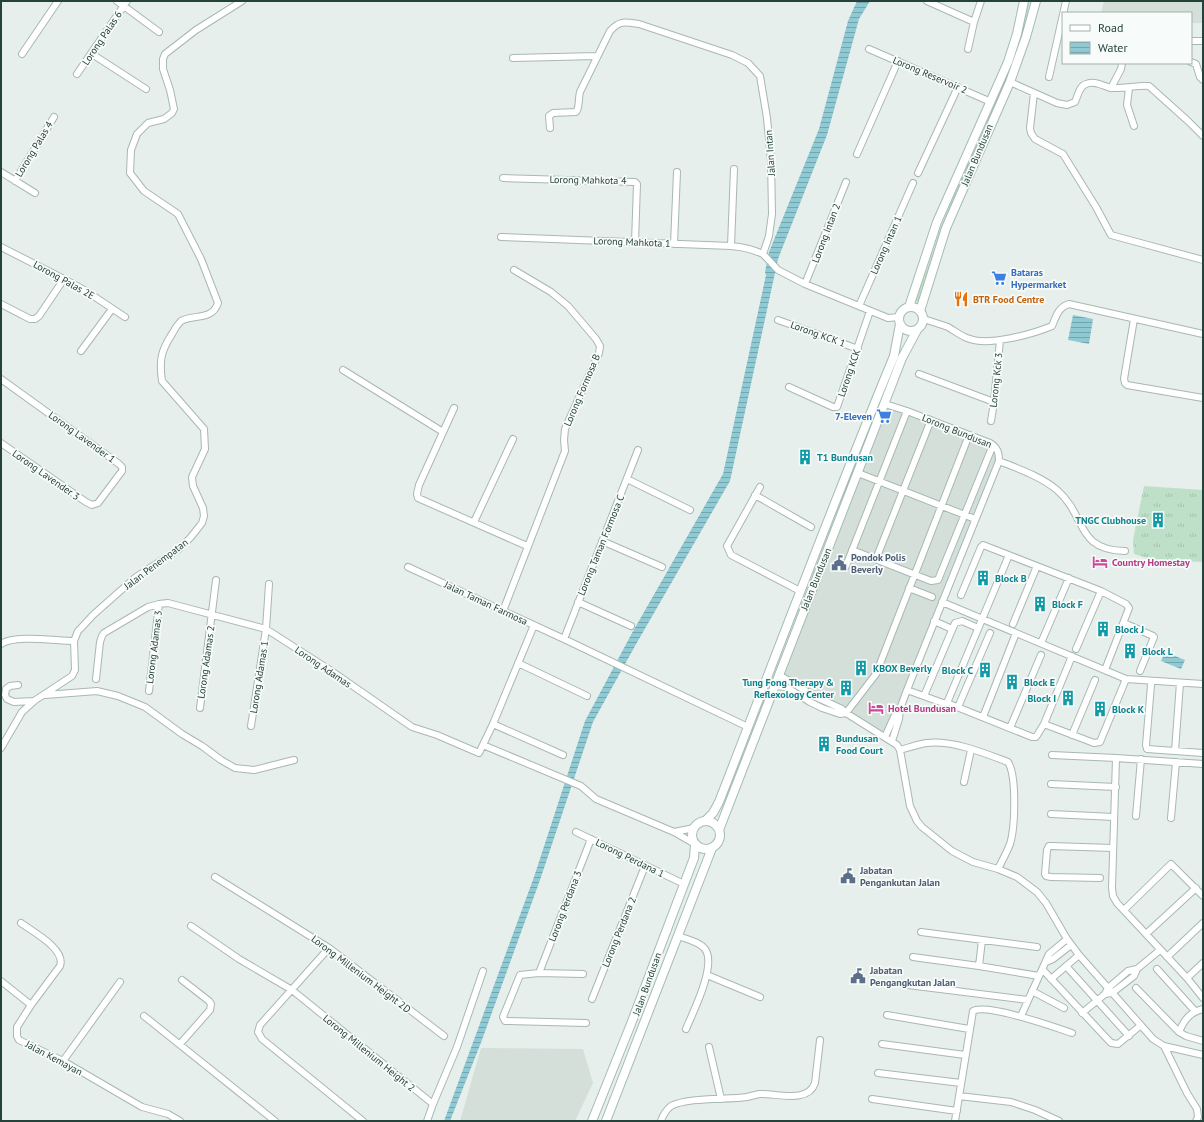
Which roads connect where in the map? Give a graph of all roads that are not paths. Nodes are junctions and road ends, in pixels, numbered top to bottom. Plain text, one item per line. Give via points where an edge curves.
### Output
1 (58, 1) edge
2 (117, 1) edge
3 (242, 1) edge
4 (927, 1) edge
5 (981, 1) edge
6 (1024, 1) edge
7 (1036, 1) edge
8 (1066, 1) edge
9 (126, 3) edge
10 (1064, 12) edge
11 (1062, 19) edge
12 (974, 22) junction
13 (159, 32) dead end
14 (1192, 41) edge
15 (1203, 41) edge
16 (869, 49) dead end
17 (968, 49) dead end
18 (22, 54) dead end
19 (92, 54) junction
20 (597, 56) junction
21 (513, 58) dead end
22 (898, 62) junction
23 (1192, 62) edge
24 (1122, 64) edge
25 (77, 74) dead end
26 (1049, 77) dead end
27 (1203, 80) edge
28 (1010, 82) junction
29 (958, 87) junction
30 (1111, 88) junction
31 (1129, 88) junction
32 (146, 89) dead end
33 (1034, 93) junction
34 (991, 102) junction
35 (54, 117) dead end
36 (1134, 126) dead end
37 (550, 128) dead end
38 (1203, 136) edge
39 (857, 154) dead end
40 (734, 169) dead end
41 (1, 172) edge
42 (677, 172) dead end
43 (918, 173) dead end
44 (503, 178) dead end
45 (15, 181) junction
46 (846, 182) dead end
47 (913, 183) dead end
48 (35, 193) dead end
49 (501, 237) dead end
50 (635, 242) junction
51 (674, 244) junction
52 (731, 246) junction
53 (1, 247) edge
54 (764, 256) junction
55 (1203, 260) edge
56 (514, 270) dead end
57 (64, 279) junction
58 (805, 284) junction
59 (1, 304) edge
60 (859, 306) junction
61 (909, 307) junction
62 (112, 309) junction
63 (870, 311) junction
64 (920, 311) junction
65 (125, 317) dead end
66 (924, 319) junction
67 (1134, 319) junction
68 (778, 320) dead end
69 (899, 321) junction
70 (917, 330) junction
71 (1203, 334) edge
72 (1000, 340) junction
73 (858, 349) junction
74 (81, 351) dead end
75 (343, 370) dead end
76 (919, 374) dead end
77 (1, 379) edge
78 (789, 388) dead end
79 (1203, 398) edge
80 (994, 402) junction
81 (885, 404) junction
82 (454, 408) dead end
83 (907, 411) junction
84 (931, 420) junction
85 (991, 421) dead end
86 (443, 432) junction
87 (969, 435) junction
88 (512, 439) dead end
89 (1, 443) edge
90 (993, 445) junction
91 (638, 450) dead end
92 (999, 461) junction
93 (858, 473) junction
94 (627, 479) junction
95 (878, 481) junction
96 (760, 487) dead end
97 (903, 491) junction
98 (755, 495) junction
99 (92, 505) joint
100 (941, 506) junction
101 (690, 510) dead end
102 (965, 516) junction
103 (975, 519) junction
104 (474, 522) junction
105 (811, 527) dead end
106 (602, 541) junction
107 (527, 546) junction
108 (852, 550) junction
109 (1125, 551) dead end
110 (1010, 555) junction
111 (876, 560) junction
112 (846, 566) dead end
113 (1037, 566) junction
114 (408, 567) dead end
115 (662, 567) dead end
116 (914, 575) junction
117 (1070, 578) junction
118 (216, 580) dead end
119 (269, 584) dead end
120 (909, 588) junction
121 (800, 591) junction
122 (1101, 591) junction
123 (960, 595) dead end
124 (932, 596) dead end
125 (578, 602) junction
126 (942, 602) junction
127 (159, 604) junction
128 (503, 611) junction
129 (212, 616) junction
130 (982, 619) junction
131 (934, 621) junction
132 (1124, 623) junction
133 (1013, 624) dead end
134 (534, 625) junction
135 (631, 626) dead end
136 (952, 628) junction
137 (978, 628) junction
138 (266, 629) junction
139 (990, 633) dead end
140 (1016, 633) junction
141 (564, 639) junction
142 (74, 641) junction
143 (1041, 643) junction
144 (1, 644) edge
145 (1076, 649) dead end
146 (1040, 655) dead end
147 (1072, 656) junction
148 (518, 663) junction
149 (1104, 670) junction
150 (1140, 671) dead end
151 (779, 675) junction
152 (96, 679) dead end
153 (1126, 679) junction
154 (1095, 680) dead end
155 (1180, 683) junction
156 (1203, 684) edge
157 (18, 685) dead end
158 (1151, 685) dead end
159 (774, 686) junction
160 (907, 690) junction
161 (149, 691) dead end
162 (44, 695) junction
163 (588, 696) dead end
164 (924, 696) junction
165 (34, 701) junction
166 (947, 702) junction
167 (958, 707) junction
168 (200, 708) dead end
169 (900, 710) junction
170 (754, 712) junction
171 (846, 713) junction
172 (983, 717) junction
173 (493, 724) junction
174 (1044, 724) junction
175 (251, 726) dead end
176 (748, 727) junction
177 (1010, 728) junction
178 (1072, 735) junction
179 (885, 737) junction
180 (892, 741) junction
181 (483, 745) junction
182 (1, 748) edge
183 (900, 750) junction
184 (970, 750) junction
185 (1175, 751) junction
186 (1203, 753) edge
187 (563, 755) dead end
188 (1052, 756) dead end
189 (1116, 758) junction
190 (1141, 759) junction
191 (294, 760) dead end
192 (1176, 762) junction
193 (1203, 764) edge
194 (964, 782) dead end
195 (1051, 784) dead end
196 (1116, 787) junction
197 (1051, 814) dead end
198 (1136, 816) dead end
199 (1114, 818) junction
200 (1171, 818) dead end
201 (705, 822) junction
202 (694, 828) junction
203 (718, 830) junction
204 (576, 832) dead end
205 (674, 832) junction
206 (591, 840) junction
207 (695, 844) junction
208 (712, 848) junction
209 (1113, 848) junction
210 (645, 866) junction
211 (998, 869) junction
212 (215, 877) dead end
213 (1100, 878) dead end
214 (684, 884) junction
215 (1196, 888) junction
216 (1203, 896) edge
217 (1124, 910) junction
218 (21, 923) dead end
219 (1203, 923) edge
220 (191, 926) dead end
221 (921, 932) dead end
222 (1146, 934) junction
223 (678, 936) junction
224 (1066, 939) junction
225 (982, 940) junction
226 (1071, 945) junction
227 (1037, 947) dead end
228 (329, 948) junction
229 (1160, 950) junction
230 (1079, 955) junction
231 (913, 957) dead end
232 (1167, 957) junction
233 (1046, 962) junction
234 (1203, 963) edge
235 (979, 966) junction
236 (1066, 966) junction
237 (1156, 969) dead end
238 (1043, 970) junction
239 (483, 971) dead end
240 (539, 973) junction
241 (583, 974) dead end
242 (707, 975) junction
243 (1039, 976) junction
244 (1187, 978) junction
245 (1051, 979) junction
246 (182, 980) dead end
247 (1, 981) edge
248 (120, 982) dead end
249 (900, 984) dead end
250 (1136, 988) dead end
251 (292, 990) junction
252 (1032, 991) junction
253 (1108, 992) junction
254 (760, 997) dead end
255 (1203, 998) edge
256 (592, 999) dead end
257 (1028, 1000) junction
258 (1097, 1001) junction
259 (31, 1005) junction
260 (1064, 1008) dead end
261 (1203, 1009) edge
262 (1195, 1011) junction
263 (1082, 1013) junction
264 (888, 1015) dead end
265 (144, 1016) dead end
266 (1021, 1016) junction
267 (586, 1023) dead end
268 (1140, 1026) junction
269 (686, 1028) dead end
270 (969, 1029) junction
271 (1179, 1032) junction
272 (1072, 1033) dead end
273 (444, 1036) dead end
274 (1129, 1036) junction
275 (820, 1040) dead end
276 (1203, 1041) edge
277 (180, 1044) junction
278 (882, 1044) dead end
279 (1164, 1046) junction
280 (709, 1047) dead end
281 (965, 1055) junction
282 (1203, 1055) edge
283 (63, 1061) junction
284 (878, 1073) dead end
285 (962, 1083) junction
286 (959, 1096) junction
287 (721, 1099) junction
288 (872, 1099) dead end
289 (433, 1104) junction
290 (957, 1111) junction
291 (180, 1121) edge
292 (275, 1121) edge
293 (363, 1121) edge
294 (427, 1121) edge
295 (592, 1121) edge
296 (606, 1121) edge
297 (661, 1121) edge
298 (956, 1121) edge
299 (1059, 1121) edge
300 (1196, 1121) edge

1 - 18 street
2 - 9 street
3 - 142 street, Jalan Penempatan via 196,30 165,54 163,69 174,109 164,119 148,123 137,134 131,150 130,173 144,191 178,214 201,260 218,303 207,315 181,321 162,351 162,381 204,429 205,449 192,477 204,516 202,523 179,549 136,577 93,615 78,632
4 - 12 street
5 - 12 street
6 - 34 main road, Jalan Bundusan via 1017,34
7 - 28 main road, Jalan Bundusan
8 - 10 street
9 - 13 street
9 - 19 street, Lorong Palas 6
11 - 26 street
12 - 17 street
14 - 15 street
16 - 22 street, Lorong Reservoir 2
19 - 25 street, Lorong Palas 6
19 - 32 street
20 - 21 street
20 - 37 street via 580,92 576,112 553,113 549,116
20 - 54 street, Jalan Intan via 610,31 616,24 625,22 639,24 732,55 748,63 760,76 771,160 772,206
22 - 29 street, Lorong Reservoir 2
22 - 39 street
23 - 27 street via 1196,64
24 - 30 street
28 - 33 street
28 - 64 main road, Jalan Bundusan via 946,228
29 - 34 street, Lorong Reservoir 2
29 - 43 street
30 - 31 street
30 - 33 street via 1093,82 1086,84 1081,88 1075,102 1067,105
31 - 36 street via 1128,105
31 - 38 street via 1149,86
33 - 55 street via 1031,133 1036,139 1063,154 1111,235
34 - 61 main road, Jalan Bundusan via 937,222
35 - 45 street, Lorong Palas 4
40 - 52 street
41 - 45 street
42 - 51 street
44 - 50 street, Lorong Mahkota 4 via 635,182
45 - 48 street
46 - 58 street, Lorong Intan 2
47 - 60 street, Lorong Intan 1
49 - 50 street, Lorong Mahkota 1
50 - 51 street, Lorong Mahkota 1
51 - 52 street, Lorong Mahkota 1
52 - 54 street, Lorong Mahkota 1 via 754,250
53 - 57 street, Lorong Palas 2E
54 - 58 street via 778,270
56 - 107 street, Lorong Formosa B via 557,296 600,346 565,429 566,451
57 - 59 street via 39,316 35,318 30,319
57 - 62 street, Lorong Palas 2E
58 - 60 street
60 - 63 street
61 - 64 main road
61 - 69 main road via 902,310
62 - 65 street, Lorong Palas 2E
62 - 74 street
63 - 69 street
63 - 73 street, Lorong KCK
64 - 66 main road
66 - 70 main road via 922,326
66 - 72 street via 970,339
67 - 71 street
67 - 72 street via 1069,304 1060,308 1052,326
67 - 79 street via 1125,383
68 - 73 street, Lorong KCK 1
69 - 70 main road via 909,332
69 - 121 main road, Jalan Bundusan via 894,356
70 - 81 main road, Jalan Bundusan via 902,358
72 - 80 street, Lorong Kck 3
73 - 78 street, Lorong KCK via 837,407
75 - 86 street
76 - 80 street
77 - 99 street, Lorong Lavender 1 via 122,467 122,471 98,503
80 - 85 street, Lorong Kck 3
81 - 83 street, Lorong Bundusan
81 - 93 main road, Jalan Bundusan
82 - 86 street
83 - 84 street, Lorong Bundusan
83 - 95 street
84 - 87 street, Lorong Bundusan
84 - 97 street
86 - 104 street via 419,485 418,498
87 - 90 street, Lorong Bundusan
87 - 100 street
88 - 104 street
89 - 99 street, Lorong Lavender 3
90 - 92 street, Lorong Bundusan via 999,453
90 - 102 street
91 - 94 street, Lorong Taman Formosa C
92 - 103 street
92 - 109 street, Lorong Bundusan via 1040,478 1056,489 1072,507 1088,537 1095,544 1110,550
93 - 95 street
93 - 151 main road, Jalan Bundusan
94 - 101 street
94 - 106 street, Lorong Taman Formosa C
95 - 97 street
95 - 108 street
96 - 98 street
97 - 100 street
97 - 111 street
98 - 105 street
98 - 121 street via 726,546 731,554
100 - 102 street
100 - 116 street
102 - 103 street
102 - 116 street via 938,580 931,581
103 - 126 street
104 - 107 street
106 - 115 street
106 - 125 street, Lorong Taman Formosa C
107 - 128 street, Lorong Formosa B
108 - 111 street
108 - 112 street
110 - 113 street
110 - 123 street via 983,545
110 - 130 street
111 - 116 street
113 - 117 street
113 - 133 street
114 - 128 street, Jalan Taman Farmosa
116 - 120 street
117 - 122 street
117 - 143 street
118 - 129 street, Lorong Adamas 2
119 - 138 street, Lorong Adamas 1
120 - 124 street
120 - 171 street via 876,674
121 - 170 main road, Jalan Bundusan
122 - 132 street via 1129,608
122 - 145 street
125 - 135 street
125 - 141 street, Lorong Taman Formosa C
126 - 130 street
126 - 131 street
127 - 129 street, Lorong Adamas
127 - 152 street via 148,607 102,636
127 - 161 street, Lorong Adamas 3
128 - 134 street, Jalan Taman Farmosa
129 - 138 street, Lorong Adamas
129 - 168 street, Lorong Adamas 2
130 - 137 street
130 - 140 street
131 - 136 street
131 - 160 street
132 - 149 street
132 - 150 street via 1154,637
134 - 141 street, Jalan Taman Farmosa
134 - 148 street
136 - 137 street via 955,623 962,621
136 - 164 street
137 - 166 street
138 - 175 street, Lorong Adamas 1
138 - 181 street, Lorong Adamas via 412,727 479,753
139 - 167 street
140 - 143 street
140 - 172 street
141 - 176 street, Jalan Taman Farmosa
142 - 144 street via 17,638
142 - 162 street via 75,670 72,676
143 - 147 street
146 - 177 street
147 - 149 street
147 - 174 street
148 - 163 street
148 - 173 street
149 - 153 street
151 - 159 main road, Jalan Bundusan
151 - 170 main road via 772,680
151 - 171 street
153 - 155 street
153 - 178 street via 1100,742 1094,743
154 - 178 street
155 - 156 street
155 - 185 street
157 - 165 street via 6,689 7,699 14,702
158 - 185 street via 1146,747 1150,750
159 - 171 street via 786,687 822,708 840,714
159 - 203 main road, Jalan Bundusan
160 - 164 street
160 - 169 street
162 - 165 street
162 - 191 street via 97,691 118,696 145,707 235,768 254,770
164 - 166 street
165 - 182 street via 22,712
166 - 167 street
167 - 172 street
169 - 179 street
169 - 180 street
170 - 176 main road, Jalan Bundusan
171 - 179 street
172 - 177 street
173 - 181 street
173 - 187 street
174 - 177 street via 1034,737
174 - 178 street
176 - 201 main road, Jalan Bundusan via 717,805
179 - 180 street
180 - 183 street
181 - 205 street via 581,786 596,799
183 - 184 street via 926,743 948,743
183 - 211 street via 910,806 922,827 958,855
184 - 194 street
184 - 211 street via 1008,762 1012,773 1014,826 1010,844
185 - 186 street
188 - 189 street
189 - 190 street
189 - 196 street
190 - 192 street
190 - 198 street
192 - 193 street
192 - 200 street
195 - 196 street
196 - 199 street
197 - 199 street
199 - 209 street
201 - 202 main road, Jalan Bundusan via 697,824
201 - 203 main road via 713,824
202 - 205 street
202 - 207 main road, Jalan Bundusan via 692,836
203 - 208 main road, Jalan Bundusan via 718,843
204 - 206 street, Lorong Perdana 1
205 - 207 street
206 - 210 street, Lorong Perdana 1
206 - 240 street, Lorong Perdana 3
207 - 208 main road via 705,849
207 - 214 main road, Jalan Bundusan via 694,858
208 - 223 main road, Jalan Bundusan
209 - 213 street via 1049,846 1047,850 1045,874 1048,877
209 - 217 street via 1112,888 1114,896
210 - 214 street, Lorong Perdana 1
210 - 256 street, Lorong Perdana 2
211 - 224 street via 1017,877 1037,892 1050,909
212 - 228 street, Lorong Millenium Height 2D
214 - 295 main road, Jalan Bundusan via 632,1024
215 - 216 street
215 - 217 street via 1171,864
215 - 222 street
217 - 222 street
218 - 259 street, Jalan Kemayan via 50,944 60,955 61,962
219 - 232 street
220 - 251 street, Lorong Millenium Height 2 via 239,959
221 - 225 street
222 - 229 street
223 - 242 street via 706,950
223 - 296 main road, Jalan Bundusan
224 - 226 street
224 - 233 street via 1049,954
225 - 227 street
225 - 235 street
226 - 230 street
226 - 233 street
228 - 251 street
228 - 273 street, Lorong Millenium Height 2D
229 - 232 street
229 - 253 street via 1137,969 1134,976
230 - 236 street
230 - 253 street
231 - 235 street
232 - 244 street
233 - 238 street
234 - 244 street
235 - 243 street
236 - 245 street
236 - 258 street
237 - 262 street
238 - 243 street
238 - 245 street
239 - 289 street via 457,1047
240 - 241 street
240 - 267 street via 523,974 518,977 503,1016 505,1021
242 - 254 street
242 - 269 street
243 - 252 street
244 - 255 street
245 - 263 street
246 - 277 street via 209,1001 211,1007
247 - 259 street
248 - 283 street
249 - 257 street
250 - 271 street
251 - 289 street, Lorong Millenium Height 2
251 - 293 street via 260,1025 259,1036
252 - 257 street
252 - 260 street
253 - 258 street
253 - 268 street
257 - 266 street
258 - 263 street
258 - 274 street
259 - 283 street, Jalan Kemayan via 17,1027 19,1040
261 - 262 street
262 - 271 street via 1185,1020
263 - 274 street via 1111,1043 1118,1044
264 - 270 street
265 - 277 street
266 - 270 street via 977,1009 971,1014
266 - 272 street
268 - 274 street
268 - 279 street
270 - 281 street
271 - 276 street
275 - 287 street via 815,1084 810,1091 799,1095 760,1094
277 - 292 street
278 - 281 street
279 - 282 street
279 - 300 street via 1197,1109
280 - 287 street
281 - 285 street
283 - 291 street, Jalan Kemayan via 142,1107 168,1114
284 - 285 street
285 - 286 street
286 - 290 street
286 - 299 street via 1011,1102
287 - 297 street via 679,1103 667,1109
288 - 290 street
289 - 294 street
290 - 298 street

